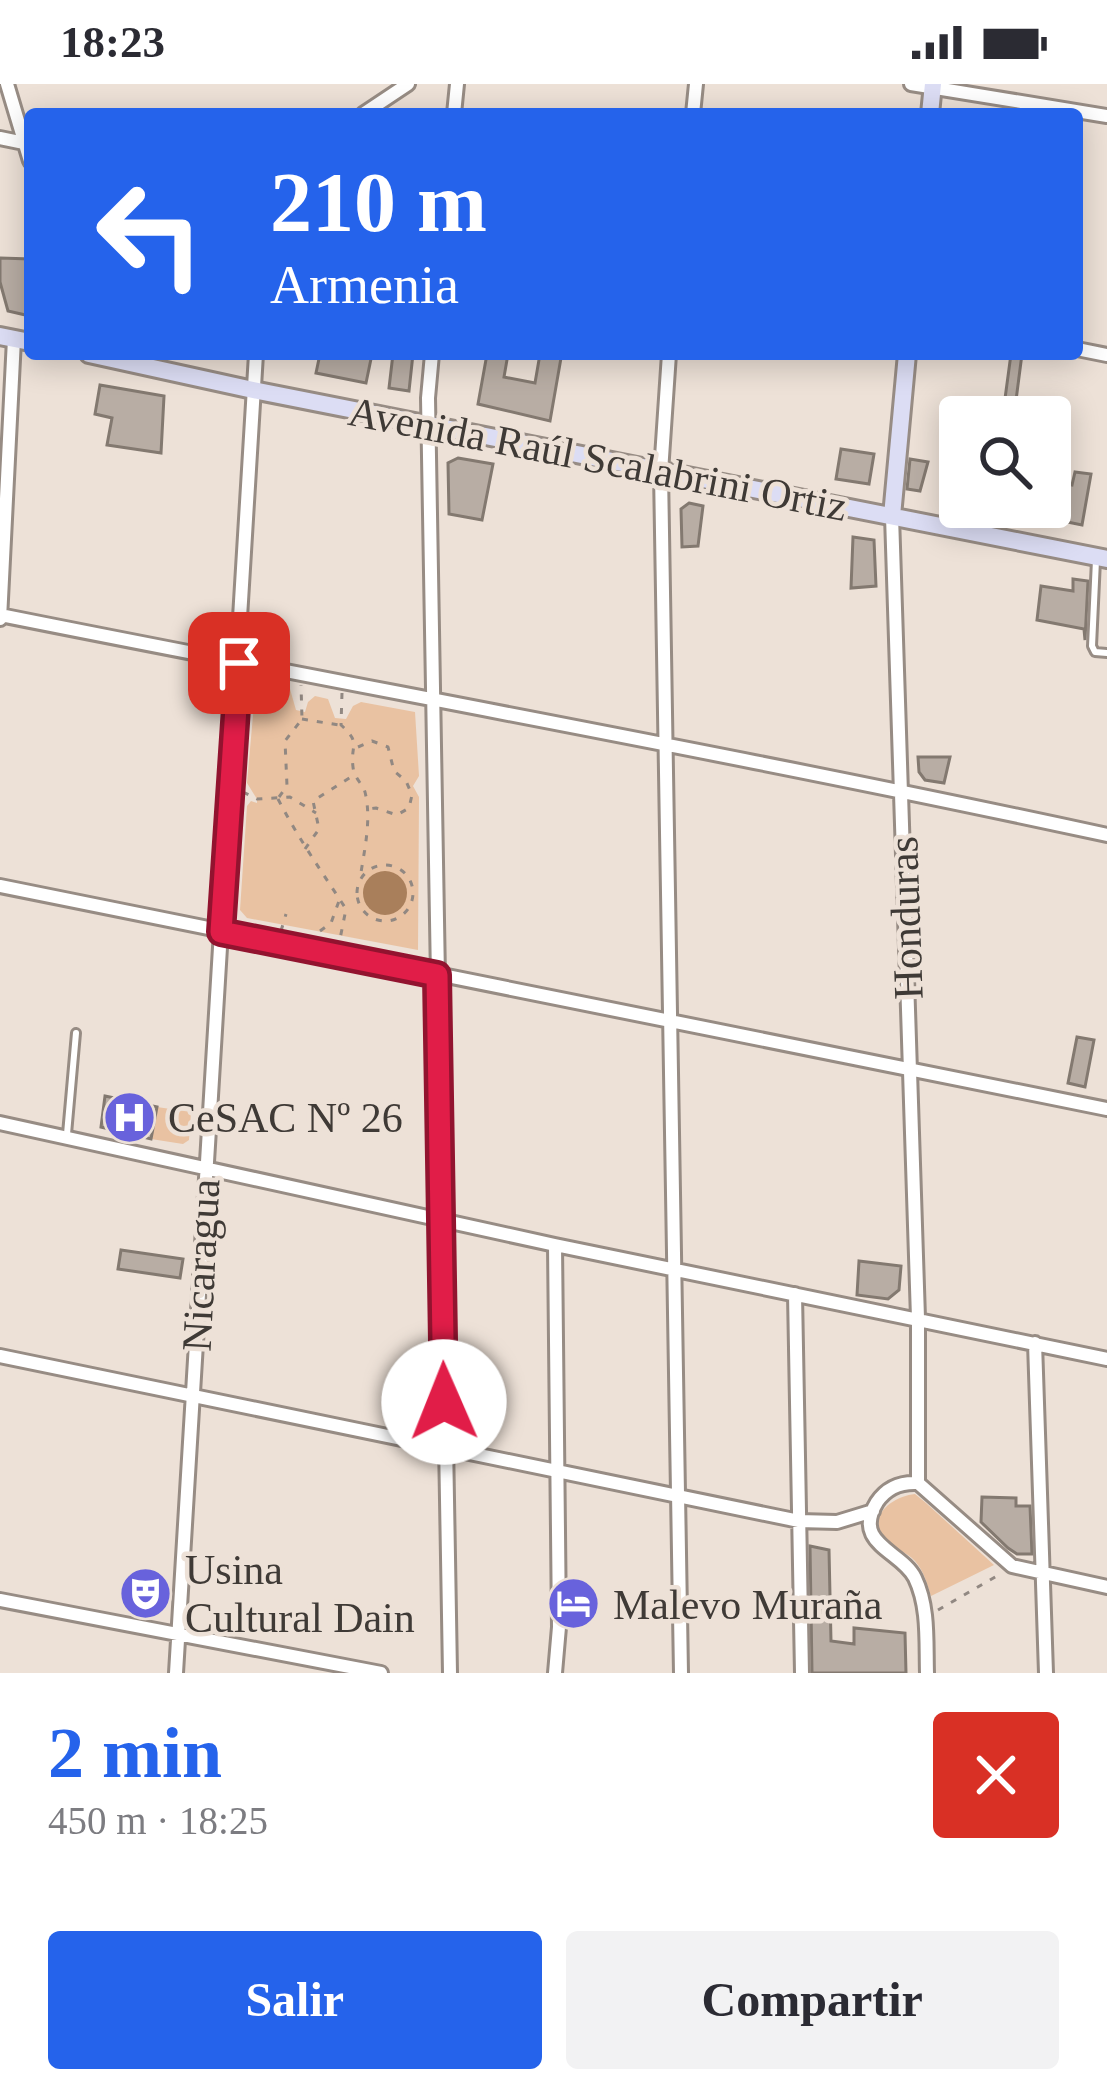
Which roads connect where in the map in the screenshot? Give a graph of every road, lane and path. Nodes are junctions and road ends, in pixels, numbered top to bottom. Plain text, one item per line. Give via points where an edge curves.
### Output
1 (7, 84) edge
2 (408, 84) edge
3 (911, 84) edge
4 (933, 86) edge
5 (372, 108) edge
6 (1061, 108) edge
7 (24, 135) edge
8 (15, 339) edge
9 (116, 360) edge
10 (256, 360) edge
11 (432, 360) edge
12 (669, 360) edge
13 (906, 360) edge
14 (253, 390) junction
15 (428, 423) junction
16 (661, 472) junction
17 (892, 516) junction
18 (1102, 558) edge
19 (0, 618) edge
20 (1107, 653) edge
21 (239, 663) junction
22 (302, 676) junction
23 (342, 684) junction
24 (435, 702) junction
25 (302, 719) junction
26 (341, 725) junction
27 (665, 747) junction
28 (356, 748) junction
29 (354, 775) junction
30 (231, 785) junction
31 (901, 790) junction
32 (278, 799) junction
33 (366, 809) junction
34 (316, 813) junction
35 (1107, 835) edge
36 (304, 850) junction
37 (360, 879) junction
38 (0, 886) edge
39 (340, 899) junction
40 (357, 901) junction
41 (320, 931) dead end
42 (221, 932) junction
43 (334, 955) junction
44 (437, 975) junction
45 (671, 1023) junction
46 (76, 1033) dead end
47 (909, 1072) junction
48 (1107, 1109) edge
49 (0, 1123) edge
50 (66, 1138) junction
51 (206, 1168) junction
52 (441, 1219) junction
53 (556, 1245) junction
54 (675, 1269) junction
55 (795, 1294) junction
56 (918, 1318) junction
57 (1035, 1342) junction
58 (0, 1356) edge
59 (1107, 1359) edge
60 (193, 1397) junction
61 (445, 1448) junction
62 (557, 1472) junction
63 (918, 1483) junction
64 (680, 1494) junction
65 (873, 1511) junction
66 (799, 1521) junction
67 (1012, 1566) junction
68 (1042, 1575) junction
69 (1107, 1587) edge
70 (0, 1600) edge
71 (926, 1616) junction
72 (178, 1635) junction
73 (176, 1673) edge
74 (381, 1673) edge
75 (450, 1673) edge
76 (555, 1673) edge
77 (682, 1673) edge
78 (802, 1673) edge
79 (927, 1673) edge
80 (1046, 1673) edge

1 - 7 street
2 - 5 street
3 - 4 street
4 - 6 street
8 - 19 street
9 - 14 main road, Avenida Raúl Scalabrini Ortiz
10 - 14 street, Nicaragua
11 - 15 street
12 - 16 street
13 - 17 main road, Honduras
14 - 15 main road, Avenida Raúl Scalabrini Ortiz
14 - 21 street, Nicaragua
15 - 16 main road, Avenida Raúl Scalabrini Ortiz
15 - 24 street
16 - 17 main road, Avenida Raúl Scalabrini Ortiz
16 - 27 street
17 - 18 main road, Avenida Raúl Scalabrini Ortiz
17 - 31 street, Honduras
18 - 20 lane via 1092,646
19 - 21 street
21 - 22 street
21 - 30 street, Nicaragua
22 - 23 street
22 - 25 path
23 - 24 street
23 - 26 path
24 - 27 street
24 - 44 street
25 - 26 path
25 - 32 path via 285,741 287,786
26 - 28 path
27 - 31 street
27 - 45 street
28 - 29 path
28 - 33 path via 372,741 388,747 394,771 412,787 404,812
29 - 33 path
29 - 34 path via 313,801
30 - 32 path
30 - 42 street, Nicaragua
31 - 35 street
31 - 47 street, Honduras
32 - 34 path via 290,796
32 - 36 path
33 - 37 path
34 - 36 path via 319,830
36 - 39 path
37 - 40 path
37 - 40 path via 388,864 408,875 417,897 393,921 371,918
38 - 42 street
39 - 40 path
39 - 41 path
39 - 43 path via 346,909
42 - 43 street
42 - 51 street, Nicaragua
43 - 44 street
44 - 45 street
44 - 52 street
45 - 47 street
45 - 54 street
46 - 50 lane
47 - 48 street
47 - 56 street, Honduras
49 - 50 street
50 - 51 street
51 - 52 street
51 - 60 street, Nicaragua
52 - 53 street
52 - 61 street
53 - 54 street
53 - 62 street
54 - 55 street
54 - 64 street
55 - 56 street
55 - 66 street
56 - 57 street
56 - 63 street, Honduras
57 - 59 street
57 - 68 street
58 - 60 street
60 - 61 street
60 - 72 street, Nicaragua
61 - 62 street
61 - 75 street
62 - 64 street
62 - 76 street
63 - 65 street via 896,1485
63 - 67 street
64 - 66 street
64 - 77 street
65 - 66 street via 837,1522
65 - 71 street via 876,1541 909,1568
66 - 78 street
67 - 68 street
67 - 71 path
68 - 69 street
68 - 80 street
70 - 72 street
71 - 79 street
72 - 73 street, Nicaragua
72 - 74 street

